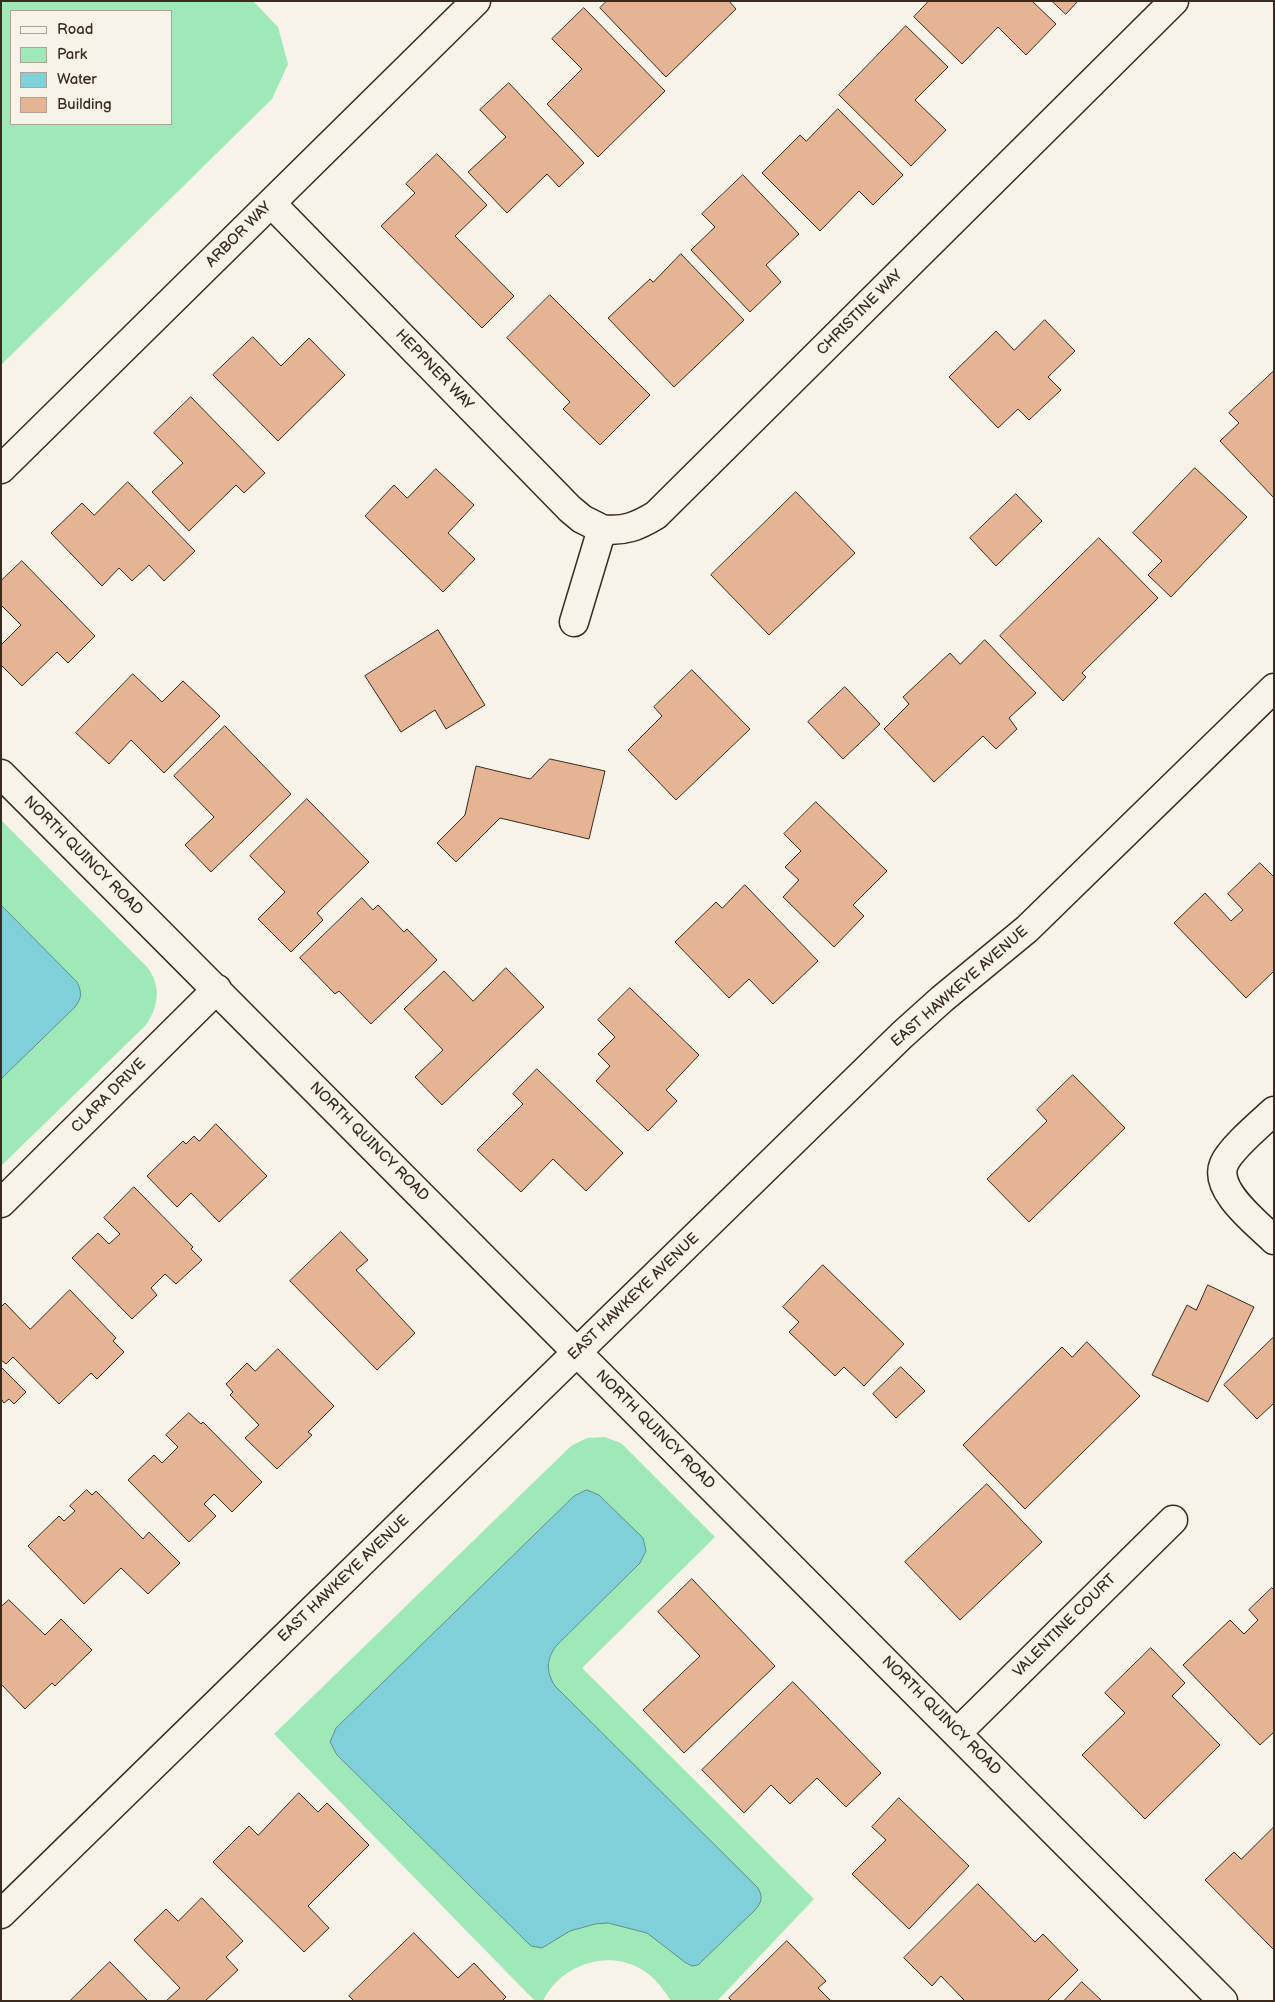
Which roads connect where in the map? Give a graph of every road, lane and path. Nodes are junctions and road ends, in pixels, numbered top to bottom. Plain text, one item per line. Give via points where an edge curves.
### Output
1 (476, 1) edge
2 (1174, 1) edge
3 (271, 203) junction
4 (1, 469) edge
5 (602, 529) junction
6 (574, 622) dead end
7 (1274, 688) edge
8 (1, 774) edge
9 (217, 989) junction
10 (1274, 1111) edge
11 (1, 1203) edge
12 (1274, 1240) edge
13 (577, 1352) junction
14 (1174, 1520) dead end
15 (957, 1733) junction
16 (1, 1914) edge
17 (1223, 2001) edge

1 - 3 street, ARBOR WAY
2 - 5 street, CHRISTINE WAY via 656,515 628,529
3 - 4 street, ARBOR WAY
3 - 5 street, HEPPNER WAY via 570,509
5 - 6 street
7 - 13 street, EAST HAWKEYE AVENUE via 1027,929 902,1036
8 - 9 street, NORTH QUINCY ROAD
9 - 11 street, CLARA DRIVE
9 - 13 street, NORTH QUINCY ROAD
10 - 12 street via 1231,1153 1223,1164 1222,1177 1234,1200
13 - 15 street, NORTH QUINCY ROAD
13 - 16 street, EAST HAWKEYE AVENUE
14 - 15 street, VALENTINE COURT
15 - 17 street, NORTH QUINCY ROAD

